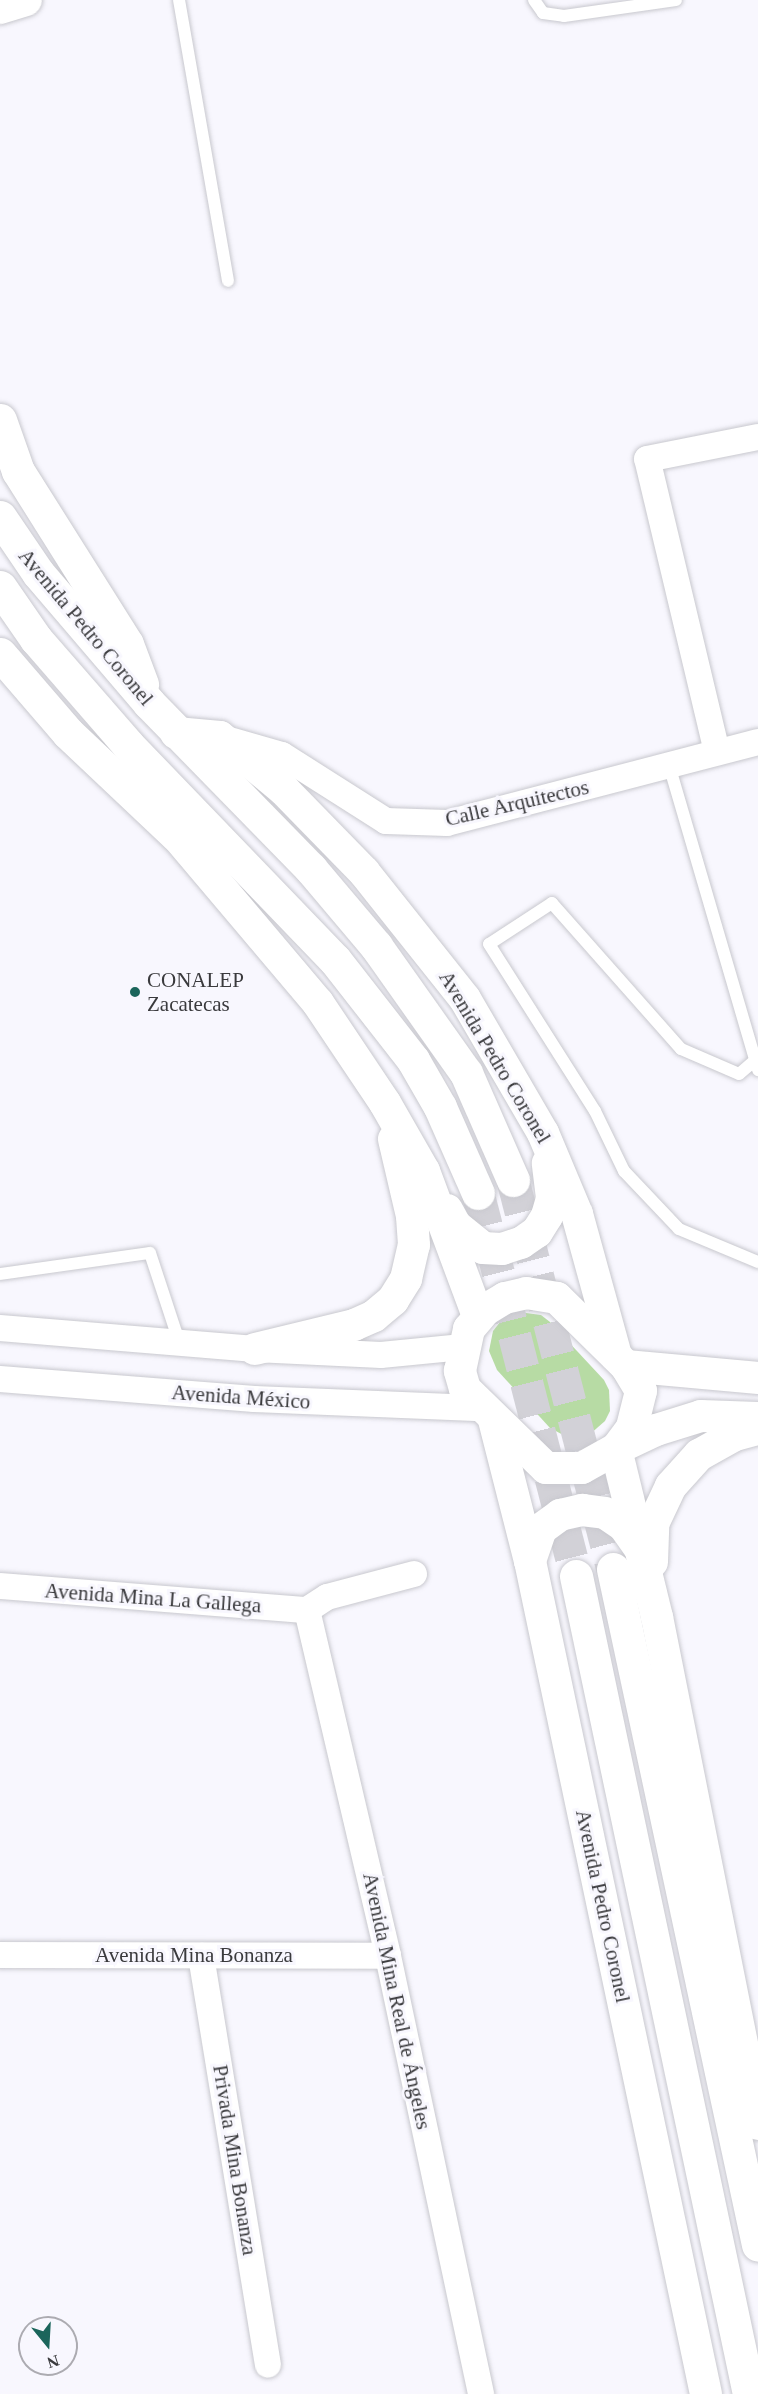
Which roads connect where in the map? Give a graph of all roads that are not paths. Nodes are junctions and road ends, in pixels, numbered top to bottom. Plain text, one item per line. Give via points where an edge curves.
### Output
1 (26, 0) edge
2 (179, 0) edge
3 (534, 0) edge
4 (676, 0) edge
5 (0, 9) edge
6 (228, 281) dead end
7 (0, 420) edge
8 (758, 437) edge
9 (0, 517) edge
10 (0, 587) edge
11 (0, 654) edge
12 (149, 703) junction
13 (176, 733) junction
14 (220, 737) junction
15 (758, 742) edge
16 (128, 745) junction
17 (717, 752) junction
18 (669, 765) junction
19 (176, 835) junction
20 (755, 1066) edge
21 (386, 1103) junction
22 (543, 1133) junction
23 (424, 1171) junction
24 (513, 1180) tunnel mouth
25 (478, 1193) tunnel mouth
26 (758, 1262) edge
27 (0, 1274) edge
28 (478, 1316) junction
29 (0, 1328) edge
30 (180, 1344) junction
31 (464, 1347) junction
32 (255, 1349) junction
33 (621, 1361) junction
34 (758, 1377) edge
35 (0, 1379) edge
36 (488, 1414) junction
37 (758, 1418) edge
38 (758, 1429) edge
39 (616, 1449) junction
40 (530, 1561) junction
41 (629, 1568) junction
42 (414, 1574) dead end
43 (576, 1576) tunnel mouth
44 (0, 1586) edge
45 (307, 1610) junction
46 (657, 1617) junction
47 (0, 1954) edge
48 (201, 1956) junction
49 (388, 1956) junction
50 (758, 2124) edge
51 (758, 2245) edge
52 (268, 2365) dead end
53 (481, 2394) edge
54 (706, 2394) edge
55 (749, 2394) edge

1 - 5 street
2 - 6 lane
3 - 4 lane via 543,13 564,16
7 - 12 main road via 18,471 41,513 127,644
8 - 17 street via 647,459
9 - 12 main road, Avenida Pedro Coronel via 38,573
10 - 16 main road, Avenida Pedro Coronel via 36,639
11 - 19 main road via 69,733
12 - 13 main road, Avenida Pedro Coronel
13 - 14 street
13 - 24 main road, Avenida Pedro Coronel via 311,869 376,946 466,1073
14 - 18 street, Calle Arquitectos via 282,755 386,821 447,823
14 - 22 street, Avenida Pedro Coronel via 327,834 412,928 465,999
15 - 17 street, Calle Arquitectos
16 - 19 street, Avenida Pedro Coronel
16 - 25 main road, Avenida Pedro Coronel via 335,960 412,1060 440,1107
17 - 18 street, Calle Arquitectos
18 - 20 lane
19 - 21 street, Avenida Pedro Coronel via 318,1003
20 - 26 lane via 739,1074 681,1049 552,903 489,944 595,1111 624,1171 678,1228
21 - 23 street, Avenida Pedro Coronel
21 - 32 street via 412,1216 414,1245 406,1279 393,1300 364,1321 330,1334
22 - 23 street via 552,1198 537,1232 521,1244 483,1248 471,1241 456,1226
22 - 33 street, Avenida Pedro Coronel via 578,1214
23 - 28 street, Avenida Pedro Coronel
27 - 30 lane via 150,1253
28 - 31 street
28 - 33 street via 505,1298 526,1293 556,1298
29 - 30 street
30 - 32 street
31 - 32 street via 381,1355
31 - 36 street via 460,1371 465,1389
33 - 34 street
33 - 39 street via 641,1391 632,1428
35 - 36 street, Avenida México
36 - 39 street via 546,1468 582,1467
36 - 40 street, Avenida Pedro Coronel
37 - 39 street via 701,1416 656,1430
38 - 46 street via 735,1435 699,1455 671,1486 653,1524
39 - 41 street
40 - 41 street via 541,1529 560,1515 582,1510 605,1513 624,1526 637,1545
40 - 54 street, Avenida Pedro Coronel
41 - 46 street
41 - 51 main road
42 - 45 street via 327,1597
43 - 55 main road, Avenida Pedro Coronel
44 - 45 street, Avenida Mina La Gallega
45 - 49 street, Avenida Mina Real de Ángeles
46 - 50 street
47 - 48 street, Avenida Mina Bonanza
48 - 49 street, Avenida Mina Bonanza
48 - 52 street, Privada Mina Bonanza
49 - 53 street, Avenida Mina Real de Ángeles

